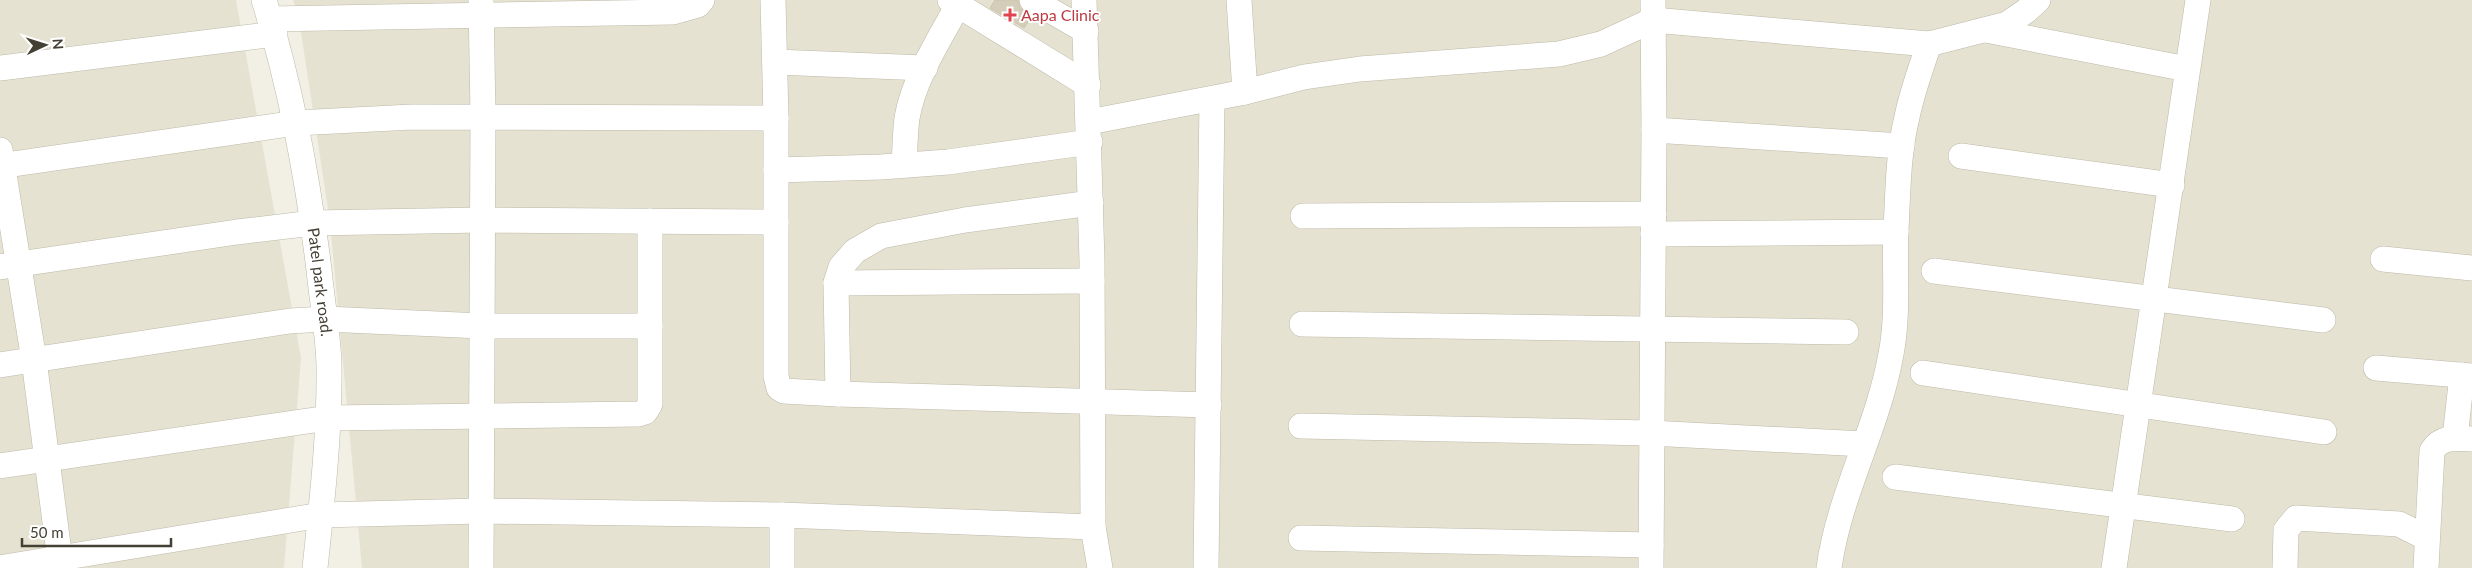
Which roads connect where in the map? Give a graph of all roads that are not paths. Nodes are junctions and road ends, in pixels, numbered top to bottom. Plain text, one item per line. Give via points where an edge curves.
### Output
1 (702, 0) edge
2 (773, 0) edge
3 (1032, 0) edge
4 (1084, 0) edge
5 (1239, 0) edge
6 (2038, 0) edge
7 (2198, 0) edge
8 (954, 2) edge
9 (482, 7) edge
10 (1653, 10) edge
11 (270, 18) edge
12 (1986, 30) junction
13 (1086, 31) junction
14 (1929, 44) junction
15 (775, 62) junction
16 (0, 68) edge
17 (925, 68) junction
18 (2187, 69) junction
19 (1088, 85) junction
20 (1246, 92) junction
21 (1212, 99) junction
22 (483, 116) junction
23 (776, 118) junction
24 (296, 123) junction
25 (1654, 130) junction
26 (1090, 132) junction
27 (1902, 146) junction
28 (1961, 156) dead end
29 (1, 160) edge
30 (904, 165) junction
31 (776, 170) junction
32 (2172, 185) junction
33 (1091, 203) junction
34 (1303, 216) dead end
35 (482, 220) junction
36 (650, 221) junction
37 (776, 222) junction
38 (313, 223) junction
39 (1653, 224) junction
40 (1896, 232) junction
41 (2383, 259) dead end
42 (9, 266) edge
43 (2472, 268) edge
44 (1934, 271) dead end
45 (1092, 281) junction
46 (836, 283) junction
47 (2155, 298) junction
48 (324, 319) junction
49 (2323, 320) dead end
50 (1302, 324) dead end
51 (482, 326) junction
52 (650, 326) junction
53 (1651, 330) junction
54 (1846, 332) dead end
55 (34, 360) junction
56 (0, 365) edge
57 (2376, 368) dead end
58 (1923, 373) dead end
59 (2467, 375) edge
60 (838, 394) junction
61 (1091, 403) junction
62 (2140, 403) junction
63 (1209, 405) junction
64 (328, 418) junction
65 (482, 418) junction
66 (1301, 426) dead end
67 (2324, 432) dead end
68 (1650, 433) junction
69 (2464, 438) edge
70 (1864, 444) junction
71 (46, 459) junction
72 (0, 466) edge
73 (1894, 477) dead end
74 (2124, 505) junction
75 (480, 511) junction
76 (321, 515) junction
77 (782, 515) junction
78 (2232, 519) dead end
79 (1093, 527) junction
80 (1301, 538) dead end
81 (2427, 538) junction
82 (1651, 556) edge
83 (60, 563) edge
84 (0, 568) edge
85 (315, 568) edge
86 (480, 568) edge
87 (782, 568) edge
88 (1100, 568) edge
89 (1206, 568) edge
90 (1829, 568) edge
91 (2114, 568) edge
92 (2285, 568) edge
93 (2426, 568) edge

1 - 9 street via 698,5 672,12
2 - 15 street
3 - 13 street
4 - 13 street
5 - 20 street
6 - 12 street via 2007,24
7 - 18 street
8 - 17 street
8 - 19 street
9 - 11 street
9 - 22 street
10 - 14 street
10 - 20 street via 1601,44 1559,54 1360,68 1304,77
10 - 25 street
11 - 16 street
11 - 24 street, Patel park road.
12 - 14 street
12 - 18 street
13 - 19 street
14 - 27 street via 1907,116
15 - 17 street
15 - 23 street
17 - 30 street via 907,118
18 - 32 street
19 - 26 street
20 - 21 street
21 - 26 street
21 - 63 street
22 - 23 street
22 - 24 street
22 - 35 street
23 - 31 street
24 - 29 street
24 - 38 street, Patel park road.
25 - 27 street
25 - 39 street
26 - 30 street via 948,162
26 - 33 street
27 - 40 street
28 - 32 street
29 - 42 street
30 - 31 street
31 - 37 street
32 - 47 street
33 - 45 street
33 - 46 street via 966,220 881,236 855,251 841,267
34 - 39 street
35 - 36 street
35 - 38 street
35 - 51 street
36 - 37 street
36 - 52 street
37 - 60 street via 777,383 784,391
38 - 42 street
38 - 48 street, Patel park road.
39 - 40 street
39 - 53 street
40 - 70 street via 1892,352 1884,390
41 - 43 street
42 - 55 street
44 - 47 street
45 - 46 street
45 - 61 street
46 - 60 street
47 - 49 street
47 - 62 street
48 - 51 street
48 - 55 street via 268,323
48 - 64 street, Patel park road. via 329,363
50 - 53 street
51 - 52 street
51 - 65 street
52 - 65 street via 650,404 645,412
53 - 54 street
53 - 68 street
55 - 56 street
55 - 71 street
57 - 59 street
58 - 62 street
59 - 69 street
60 - 61 street
61 - 63 street
61 - 79 street
62 - 67 street
62 - 74 street
63 - 89 street
64 - 65 street
64 - 71 street
64 - 76 street, Patel park road.
65 - 75 street
66 - 68 street
68 - 70 street
68 - 82 street
69 - 81 street via 2441,441 2432,451
70 - 90 street via 1833,537
71 - 72 street
71 - 83 street
73 - 74 street
74 - 78 street
74 - 91 street
75 - 76 street
75 - 77 street
75 - 86 street
76 - 83 street
76 - 85 street, Patel park road.
77 - 79 street
77 - 87 street
79 - 88 street
80 - 82 street
81 - 92 street via 2399,524 2296,518 2286,530
81 - 93 street
83 - 84 street

